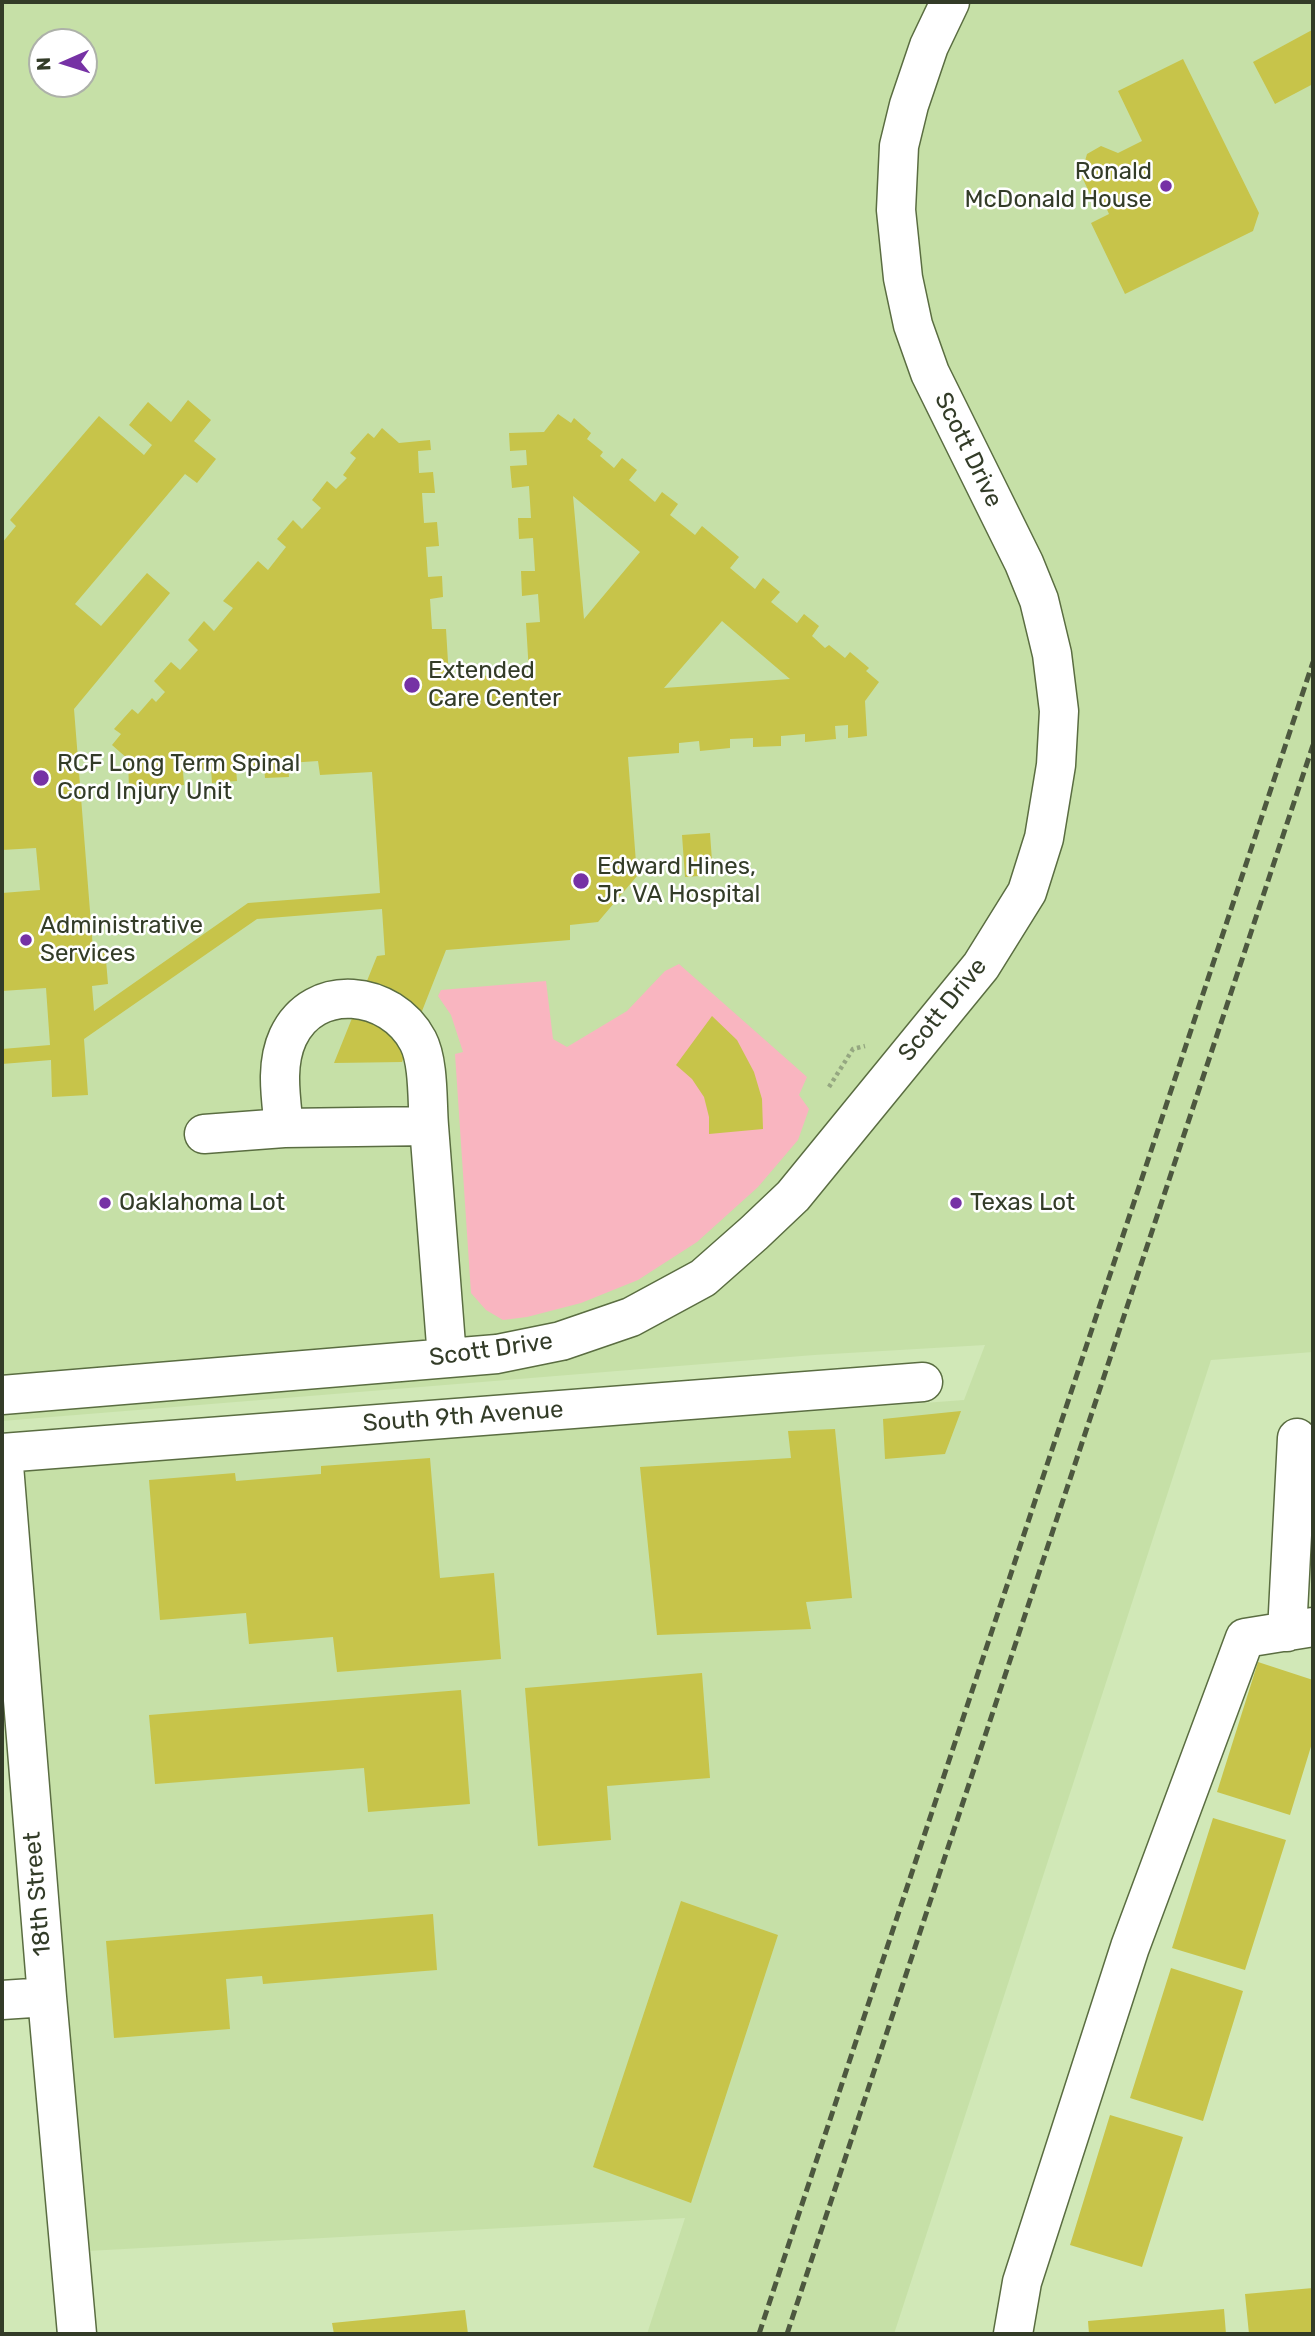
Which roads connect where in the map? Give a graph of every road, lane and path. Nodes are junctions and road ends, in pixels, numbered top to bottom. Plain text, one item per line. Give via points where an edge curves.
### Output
1 (950, 2) edge
2 (878, 1043) dead end
3 (828, 1088) dead end
4 (429, 1126) junction
5 (284, 1128) junction
6 (204, 1134) dead end
7 (447, 1358) junction
8 (923, 1381) dead end
9 (2, 1395) edge
10 (1297, 1438) dead end
11 (3, 1453) edge
12 (1300, 1629) edge
13 (47, 1997) junction
14 (2, 2000) edge
15 (77, 2334) edge
16 (1013, 2334) edge

1 - 7 street, Scott Drive via 909,105 899,146 896,210 903,278 929,373 1024,563 1052,654 1059,711 1056,765 1044,838 1027,892 981,966 793,1196 703,1278 631,1317 561,1341
2 - 3 path via 853,1049
4 - 5 street
4 - 5 street via 425,1065 418,1041 383,1005 342,998 317,1005 300,1018 288,1038 279,1071
4 - 7 street
5 - 6 street
7 - 9 street, Scott Drive
8 - 11 street, South 9th Avenue
10 - 12 street
11 - 13 street, 18th Street
12 - 16 street via 1245,1639 1130,1947 1022,2282
13 - 14 street
13 - 15 street, 18th Street

